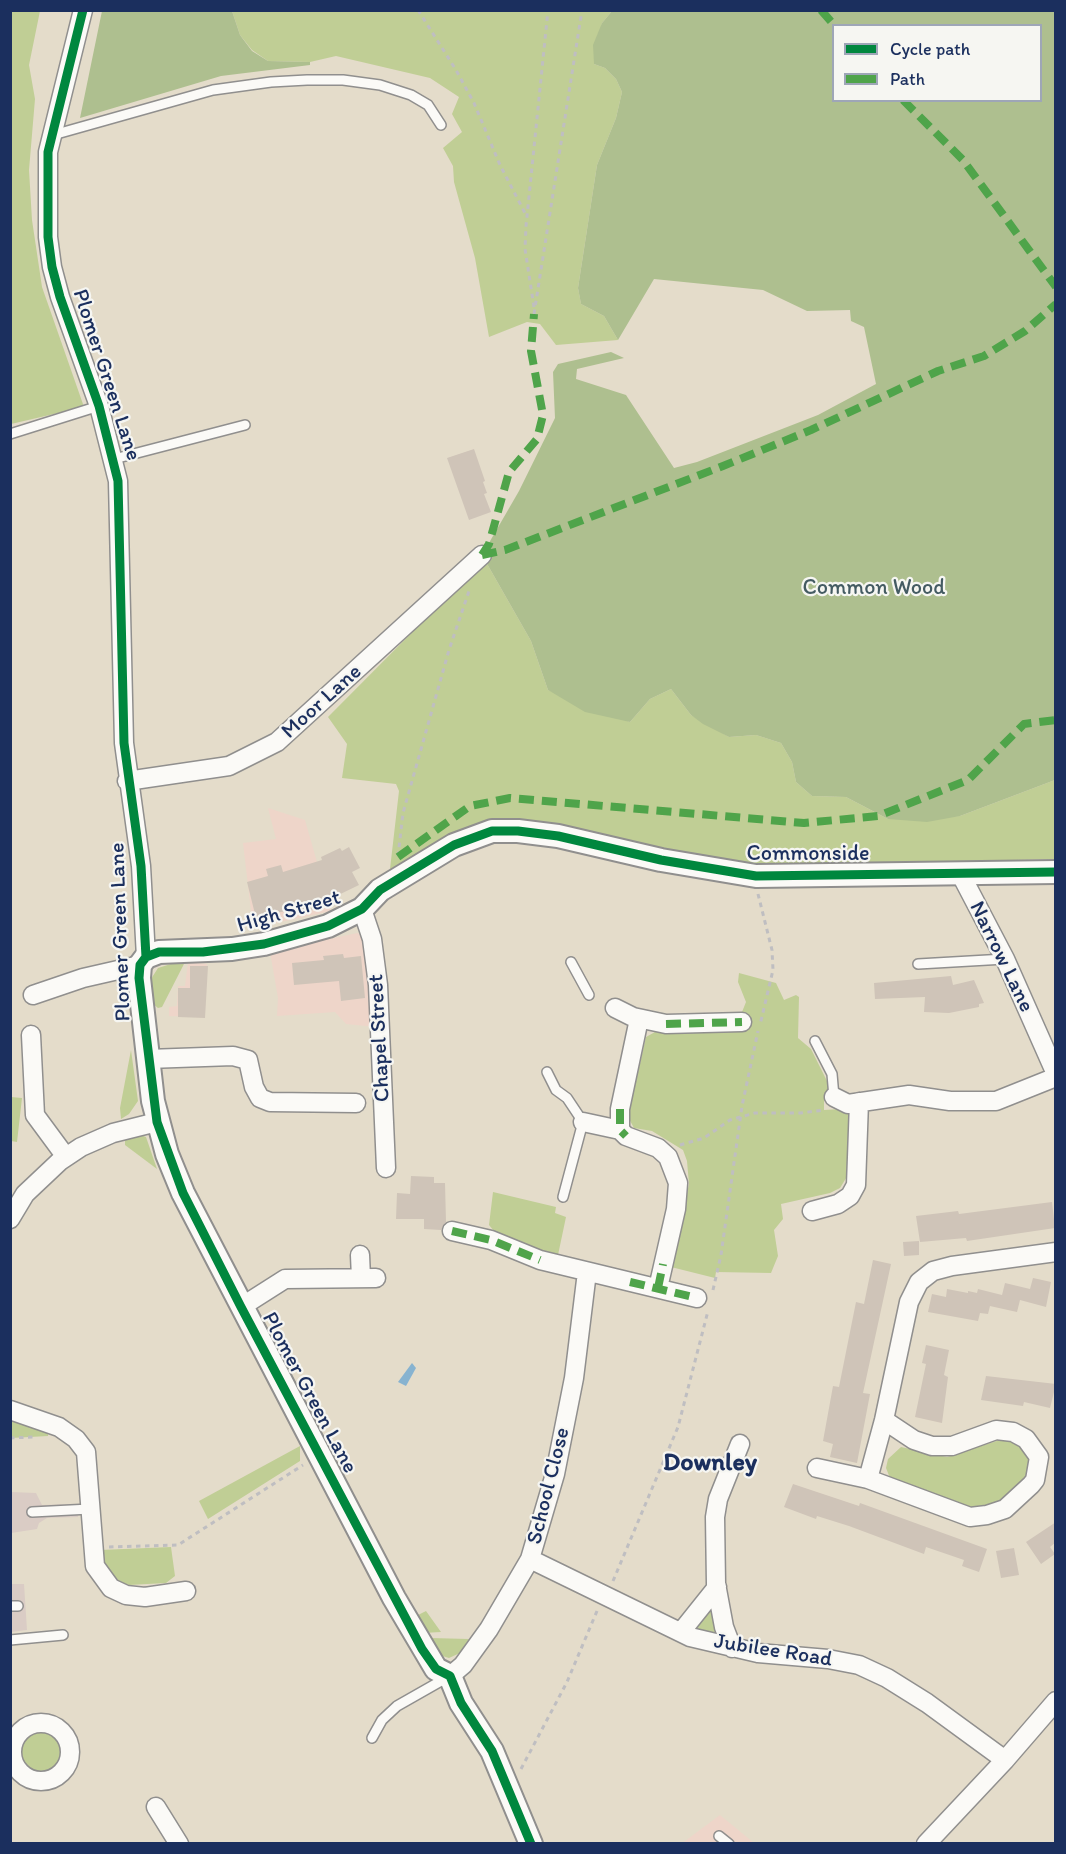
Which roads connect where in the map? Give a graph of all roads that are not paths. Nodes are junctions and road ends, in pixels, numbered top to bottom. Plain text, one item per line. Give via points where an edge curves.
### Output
1 (82, 10) edge
2 (441, 125) dead end
3 (53, 135) junction
4 (99, 406) junction
5 (245, 424) dead end
6 (10, 434) edge
7 (114, 459) junction
8 (482, 555) dead end
9 (127, 781) junction
10 (492, 831) joint
11 (1056, 872) edge
12 (960, 873) junction
13 (362, 909) junction
14 (1005, 959) junction
15 (143, 961) junction
16 (571, 962) dead end
17 (918, 964) dead end
18 (33, 995) dead end
19 (589, 995) dead end
20 (614, 1007) dead end
21 (639, 1019) junction
22 (742, 1022) dead end
23 (31, 1035) dead end
24 (815, 1041) dead end
25 (148, 1059) junction
26 (547, 1072) dead end
27 (1056, 1075) edge
28 (847, 1101) junction
29 (356, 1102) dead end
30 (158, 1122) junction
31 (583, 1122) junction
32 (620, 1130) junction
33 (66, 1157) junction
34 (386, 1168) dead end
35 (563, 1197) dead end
36 (812, 1211) dead end
37 (10, 1219) edge
38 (452, 1231) dead end
39 (1056, 1252) edge
40 (360, 1256) dead end
41 (587, 1272) junction
42 (658, 1288) junction
43 (706, 1301) road end
44 (241, 1307) junction
45 (10, 1410) edge
46 (884, 1420) junction
47 (740, 1444) dead end
48 (817, 1468) dead end
49 (868, 1479) junction
50 (90, 1509) junction
51 (32, 1512) dead end
52 (530, 1558) junction
53 (717, 1587) junction
54 (186, 1591) dead end
55 (681, 1632) junction
56 (63, 1635) dead end
57 (10, 1640) edge
58 (732, 1648) junction
59 (450, 1676) junction
60 (1056, 1701) edge
61 (372, 1738) dead end
62 (1005, 1760) junction
63 (156, 1807) dead end
64 (719, 1836) dead end
65 (179, 1844) edge
66 (531, 1844) edge
67 (729, 1844) edge
68 (926, 1844) edge

1 - 3 street, Plomer Green Lane
2 - 3 lane via 428,105 411,95 371,84 307,80 213,90
3 - 4 street, Plomer Green Lane via 46,175 52,267
4 - 6 lane
4 - 7 street, Plomer Green Lane
5 - 7 lane
7 - 9 street, Plomer Green Lane via 121,531
8 - 9 street, Moor Lane via 277,742 230,766
9 - 15 street, Plomer Green Lane via 141,866
10 - 12 street, Commonside via 558,836 661,860 751,875
10 - 13 street, High Street via 454,845 398,878
11 - 12 street, Commonside
12 - 14 street, Narrow Lane
13 - 15 street, High Street via 328,926 264,944 203,952 159,952
13 - 34 street, Chapel Street via 372,939 378,985
14 - 17 lane
14 - 27 street, Narrow Lane
15 - 18 street
15 - 25 street, Plomer Green Lane
16 - 19 lane
20 - 21 street
21 - 22 street via 666,1024
21 - 32 street via 620,1109
23 - 33 street via 35,1115
24 - 28 lane
25 - 29 street via 233,1056 248,1060 254,1088 260,1098 270,1102
25 - 30 street, Plomer Green Lane
26 - 31 lane via 556,1090 567,1098
27 - 28 street via 996,1101 950,1101 909,1095
28 - 36 street via 856,1185 838,1204
30 - 33 street via 113,1133
30 - 44 street, Plomer Green Lane via 183,1193
31 - 32 street
31 - 35 lane
32 - 42 street via 658,1148 668,1157 678,1182 676,1209
33 - 37 street via 26,1194
38 - 41 street
39 - 46 street via 952,1266 933,1271 919,1282 909,1302
40 - 44 street via 368,1278 285,1279
41 - 42 street
41 - 52 street, School Close via 574,1378 555,1474
42 - 43 street
44 - 59 street, Plomer Green Lane via 422,1649 436,1669
45 - 50 street via 59,1427 76,1439 88,1462
46 - 49 street
46 - 49 street via 914,1440 932,1446 952,1446 996,1430 1013,1432 1026,1439 1039,1457 1035,1480 1005,1509 970,1517
47 - 53 street via 715,1517
48 - 49 street
50 - 51 lane
50 - 54 street via 95,1566 111,1588 126,1595 146,1597
52 - 55 street, Jubilee Road
52 - 59 street, School Close via 489,1629
53 - 55 street
53 - 58 street
55 - 58 street, Jubilee Road
56 - 57 lane
58 - 62 street, Jubilee Road via 859,1665 927,1703
59 - 61 lane via 397,1706 382,1720
59 - 66 street, Plomer Green Lane via 506,1778
60 - 62 street
62 - 68 street
63 - 65 street
64 - 67 lane

